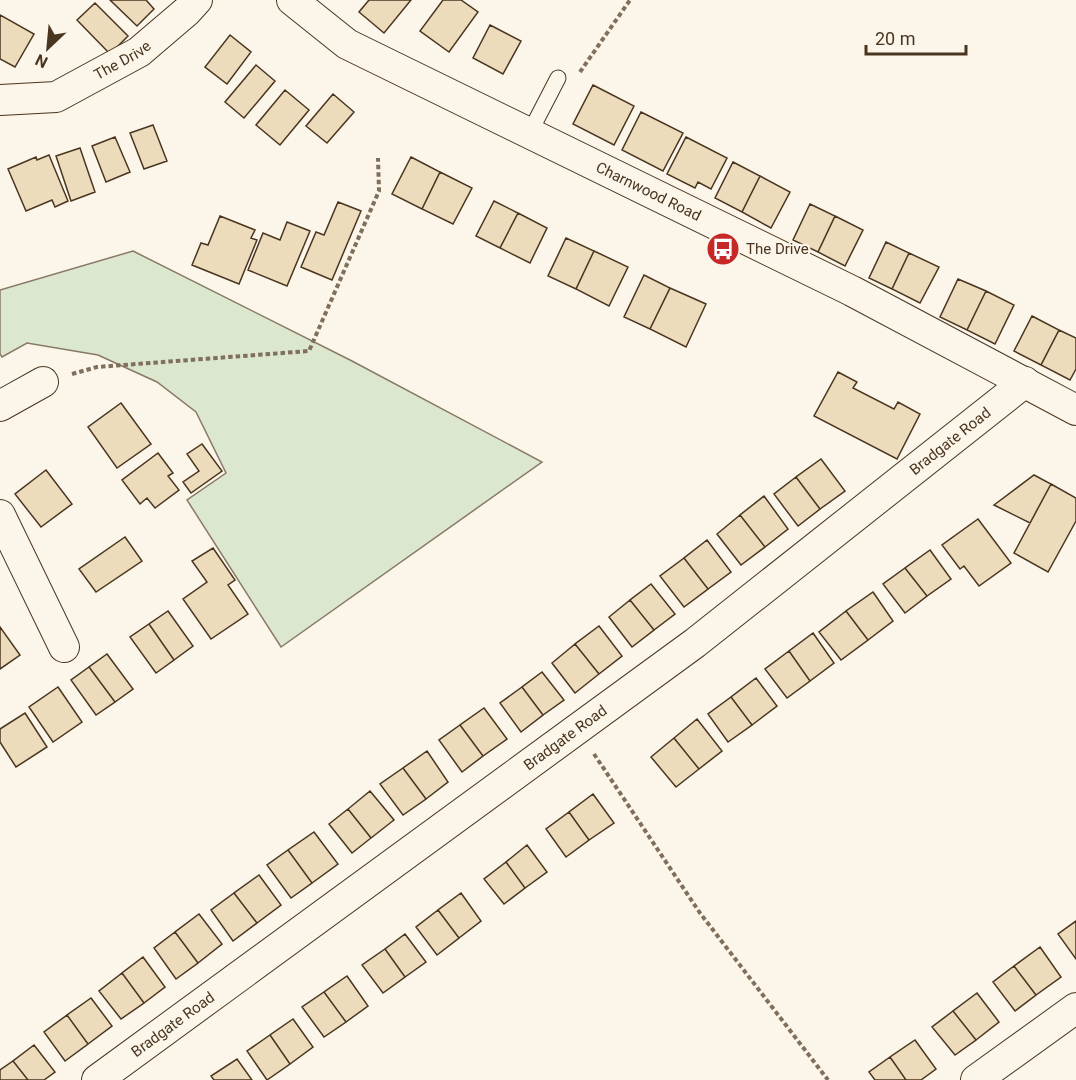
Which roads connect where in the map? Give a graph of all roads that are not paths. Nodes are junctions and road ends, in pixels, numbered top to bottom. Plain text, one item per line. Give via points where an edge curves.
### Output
1 (197, 0) edge
2 (292, 0) edge
3 (558, 78) road end
4 (0, 100) edge
5 (530, 134) junction
6 (43, 382) road end
7 (1025, 382) junction
8 (0, 406) edge
9 (1076, 410) edge
10 (0, 516) edge
11 (64, 647) dead end
12 (1076, 1008) edge
13 (97, 1080) edge
14 (976, 1080) edge

1 - 4 street, The Drive via 139,52 56,97
2 - 5 street, Charnwood Road via 347,44
3 - 5 lane
5 - 7 street, Charnwood Road via 852,291
6 - 8 street
7 - 9 street, Charnwood Road
7 - 13 street, Bradgate Road via 695,643
10 - 11 street
12 - 14 street

